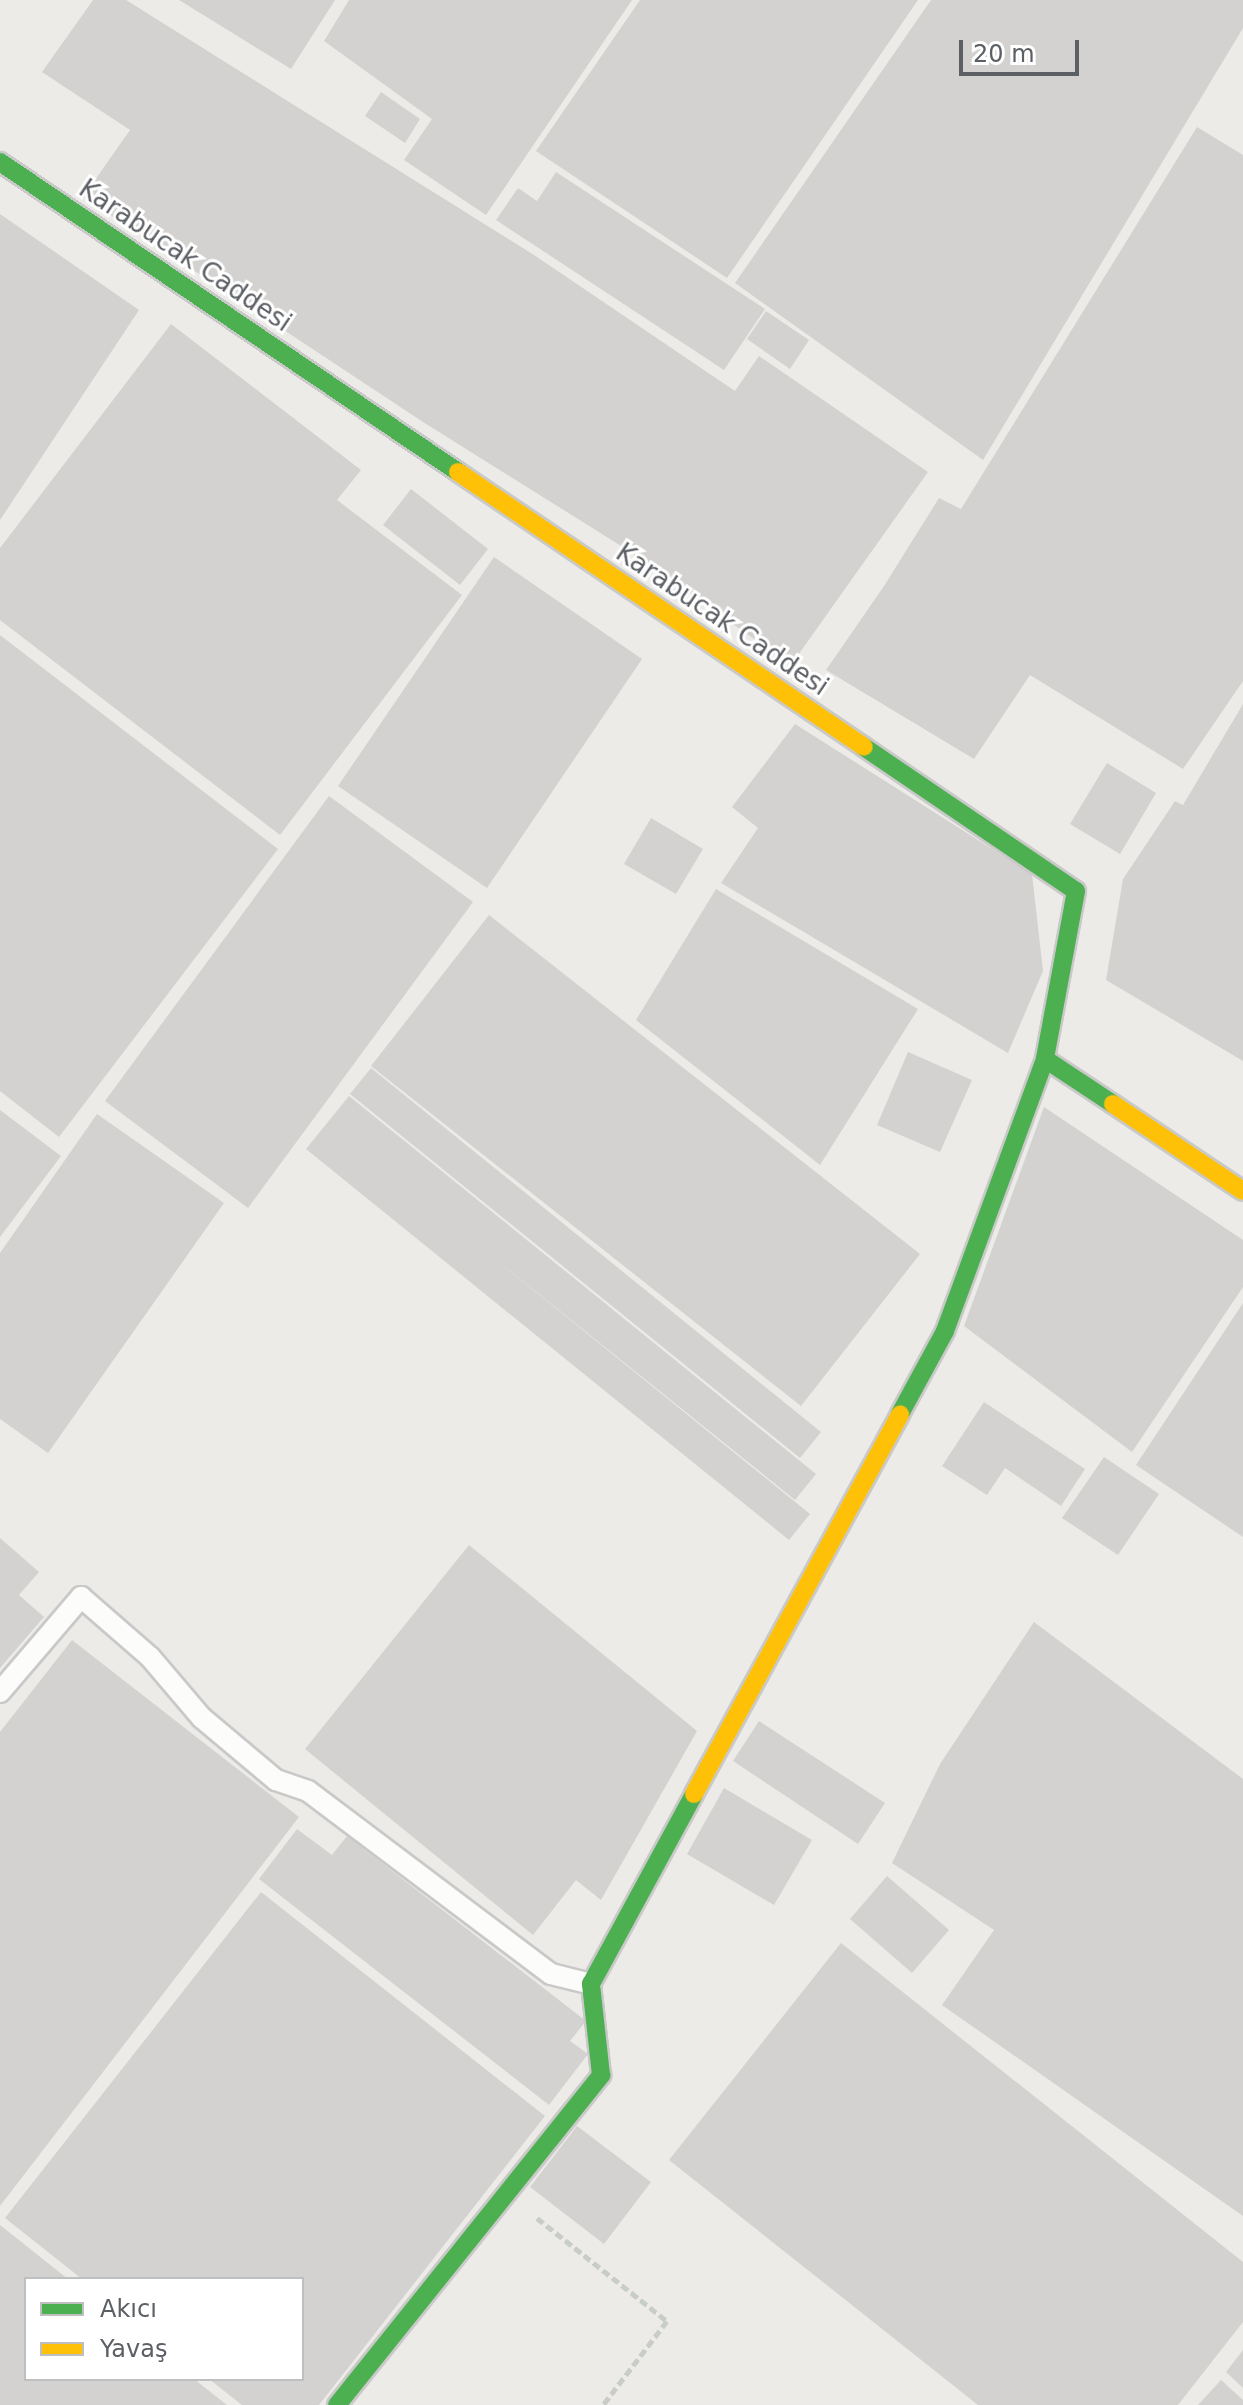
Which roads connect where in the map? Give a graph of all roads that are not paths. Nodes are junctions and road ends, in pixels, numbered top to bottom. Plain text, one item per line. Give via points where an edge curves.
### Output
1 (0, 162) edge
2 (1045, 1059) junction
3 (1243, 1191) edge
4 (0, 1692) edge
5 (591, 1984) junction
6 (337, 2405) edge

1 - 2 street, Karabucak Caddesi via 1076,891
2 - 3 street
2 - 5 street via 945,1331
4 - 5 lane via 81,1597 150,1657 202,1718 276,1780 308,1791 551,1974
5 - 6 street via 601,2075

